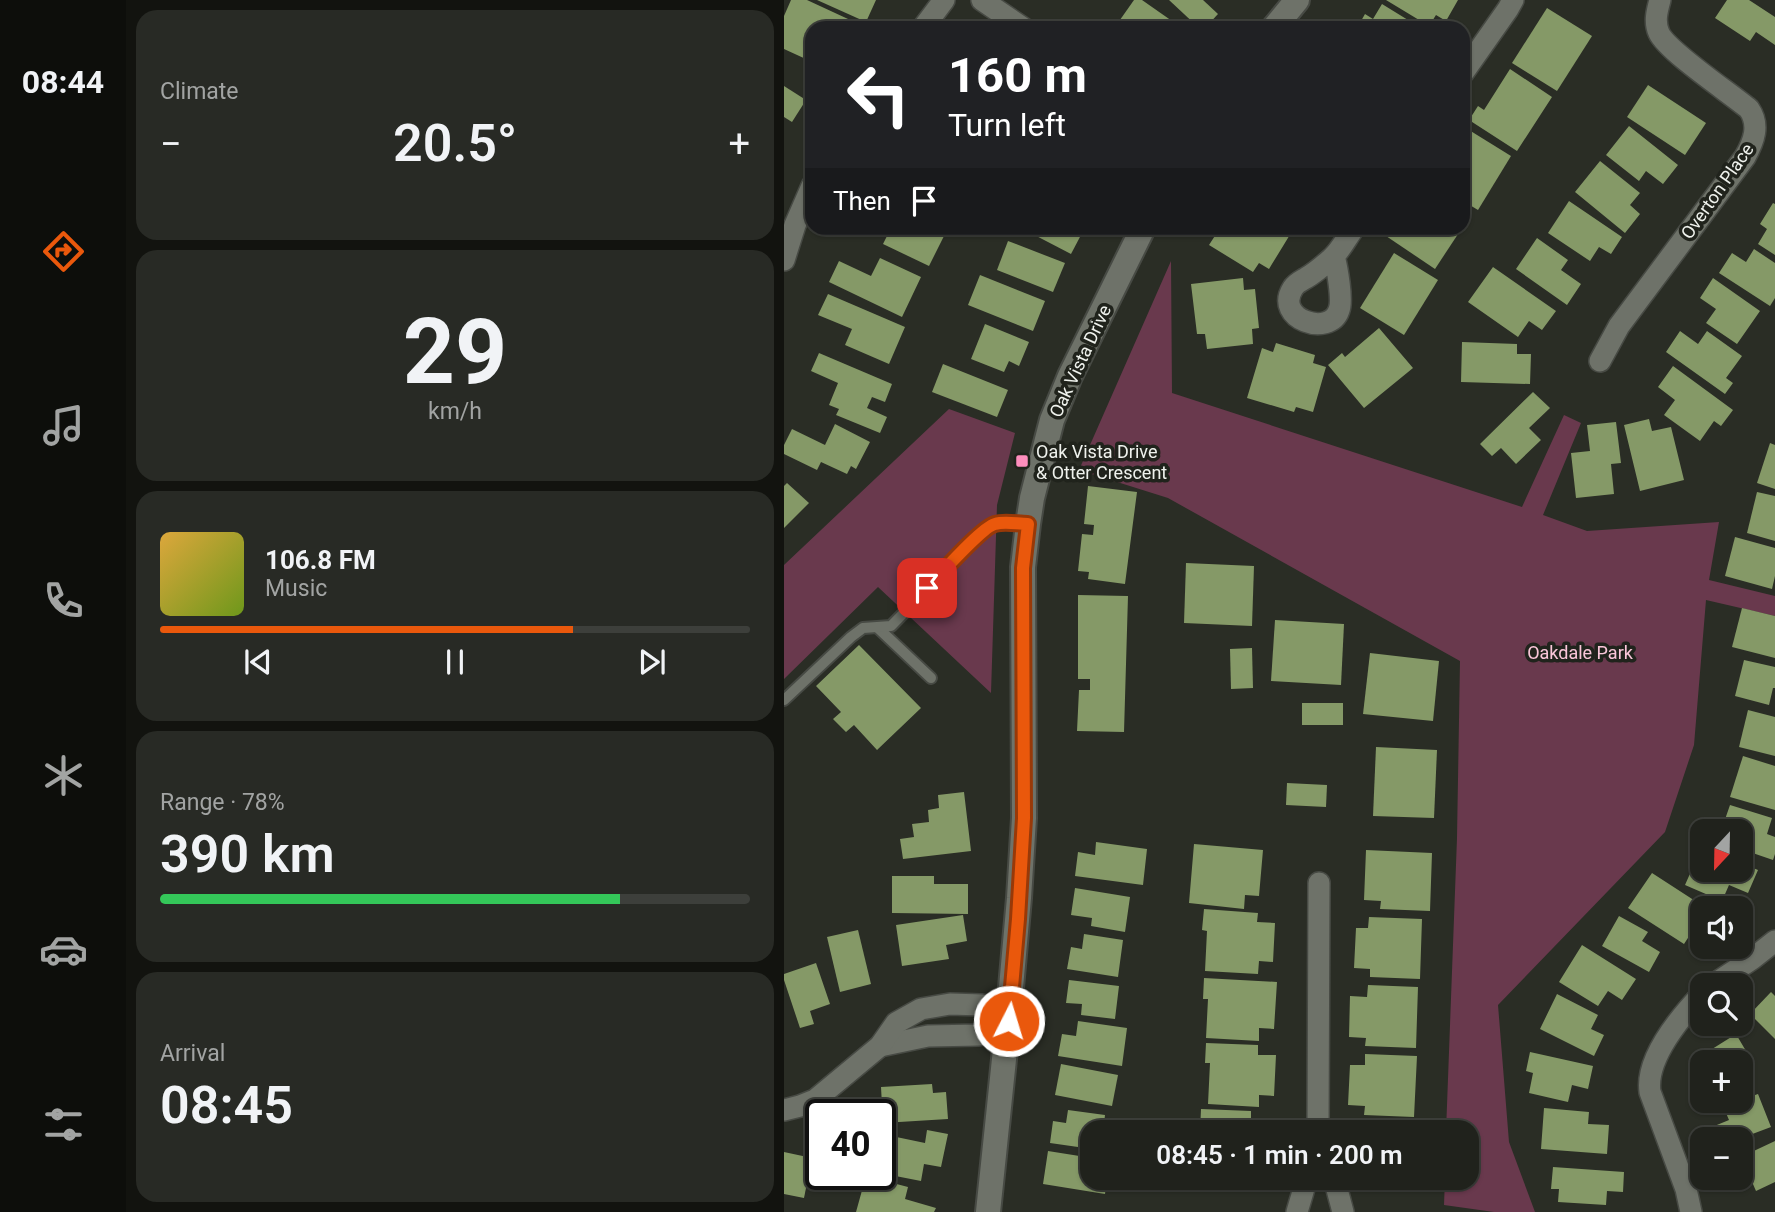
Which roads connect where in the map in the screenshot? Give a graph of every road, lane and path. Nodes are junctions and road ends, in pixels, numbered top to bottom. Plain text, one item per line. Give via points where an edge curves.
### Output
1 (944, 0) edge
2 (982, 0) edge
3 (1297, 0) edge
4 (1513, 0) edge
5 (1660, 0) edge
6 (928, 21) edge
7 (1013, 21) edge
8 (1280, 21) edge
9 (1470, 63) edge
10 (805, 202) edge
11 (1140, 235) edge
12 (1349, 235) edge
13 (1335, 256) dead end
14 (784, 260) edge
15 (1600, 361) dead end
16 (1028, 524) junction
17 (878, 628) junction
18 (930, 678) dead end
19 (784, 700) edge
20 (1319, 883) dead end
21 (1775, 941) edge
22 (1731, 973) edge
23 (1690, 1006) edge
24 (1009, 1021) junction
25 (880, 1046) junction
26 (784, 1110) edge
27 (1318, 1120) edge
28 (1303, 1190) edge
29 (1337, 1190) edge
30 (988, 1212) edge
31 (1297, 1212) edge
32 (1343, 1212) edge
33 (1691, 1212) edge

1 - 6 street
2 - 7 street
3 - 8 street
4 - 9 street
5 - 15 street, Overton Place via 1656,23 1661,37 1749,108 1755,132 1745,156 1619,326
10 - 14 street
11 - 16 street, Oak Vista Drive via 1052,420
12 - 13 street
16 - 17 lane via 992,524 891,626
16 - 24 street, Oak Vista Drive via 1023,568 1024,818
17 - 18 lane
17 - 19 lane via 863,628 851,636
20 - 27 street
21 - 22 street
23 - 33 street via 1655,1059 1648,1084
24 - 25 street via 979,1035 928,1036
24 - 25 street via 982,1005 935,1006 896,1024
24 - 30 street, Oak Vista Drive
25 - 26 street via 815,1100
28 - 31 street
29 - 32 street

